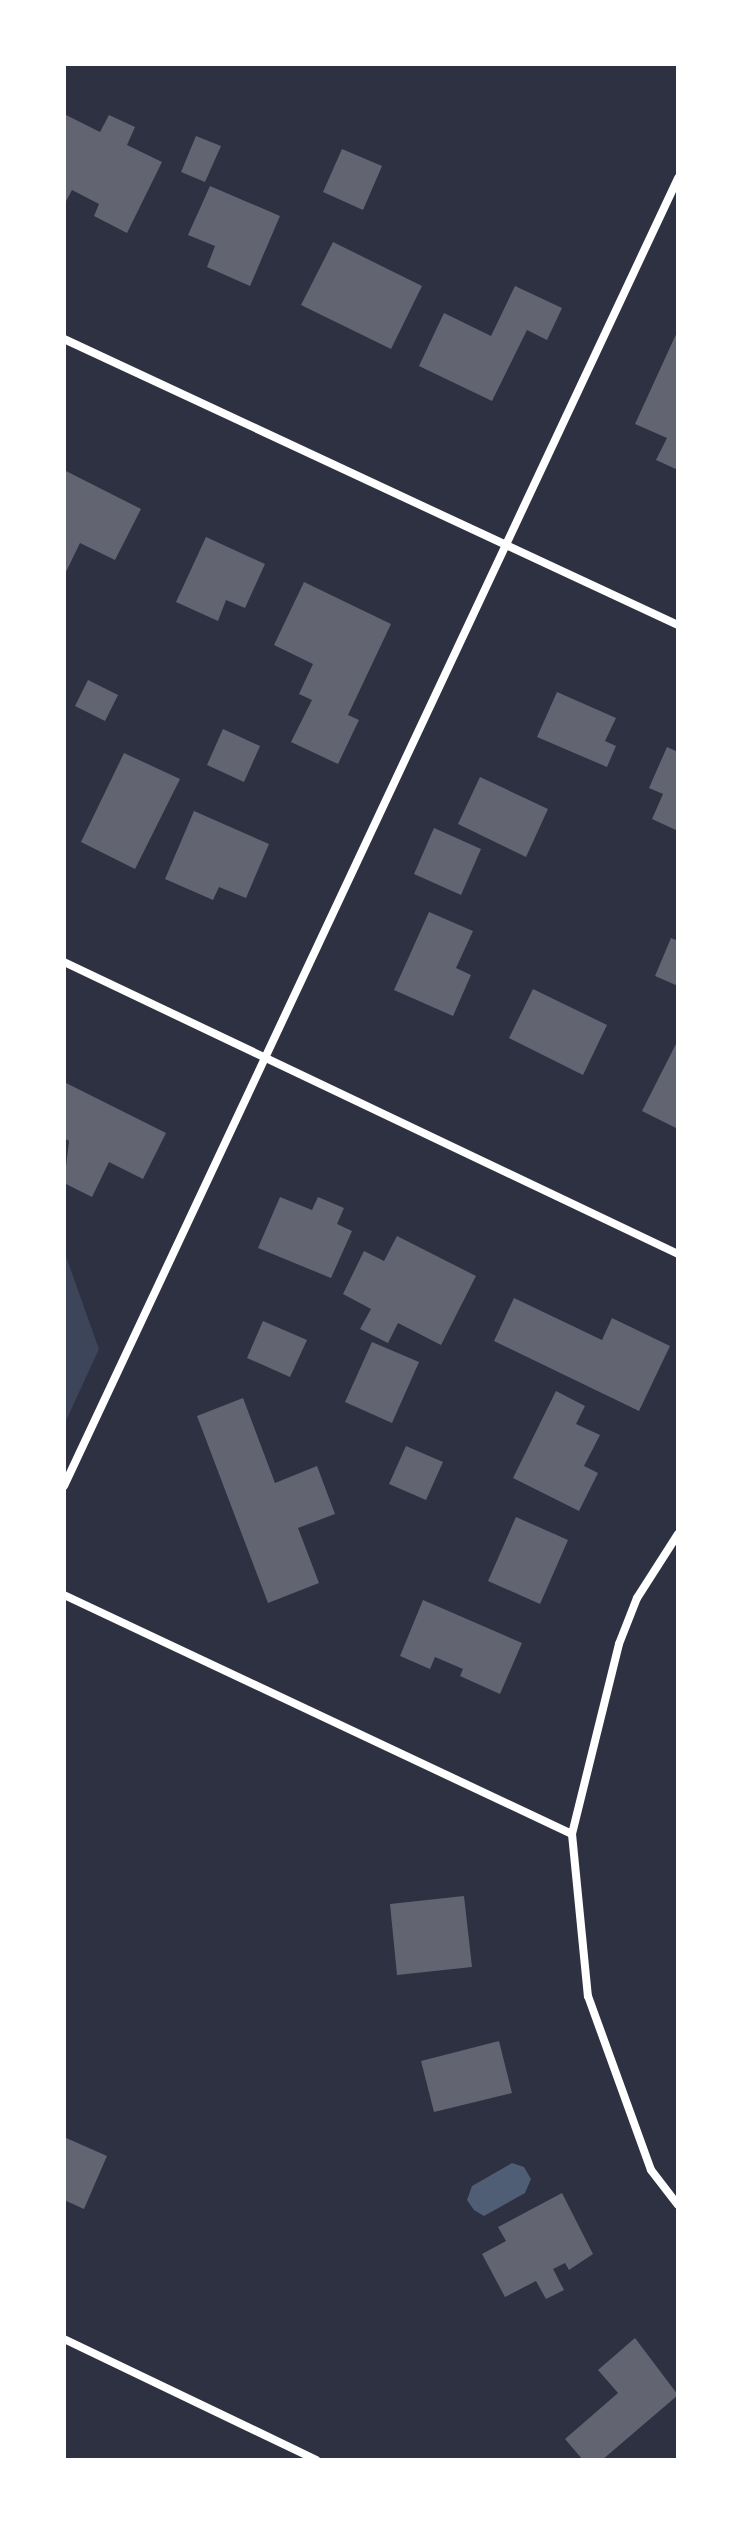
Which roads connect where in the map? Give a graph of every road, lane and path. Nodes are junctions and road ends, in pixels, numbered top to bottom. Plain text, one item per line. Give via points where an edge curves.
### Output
1 (678, 178) edge
2 (64, 339) edge
3 (509, 546) junction
4 (678, 625) edge
5 (64, 962) edge
6 (265, 1057) junction
7 (678, 1254) edge
8 (64, 1486) edge
9 (678, 1534) edge
10 (64, 1595) edge
11 (572, 1834) junction
12 (678, 2205) edge
13 (64, 2339) edge
14 (317, 2460) edge

1 - 3 street
2 - 3 street
3 - 4 street
3 - 6 street
5 - 6 street
6 - 7 street
6 - 8 street
9 - 11 street via 637,1598 619,1644
10 - 11 street
11 - 12 street via 588,1996 651,2170
13 - 14 street

